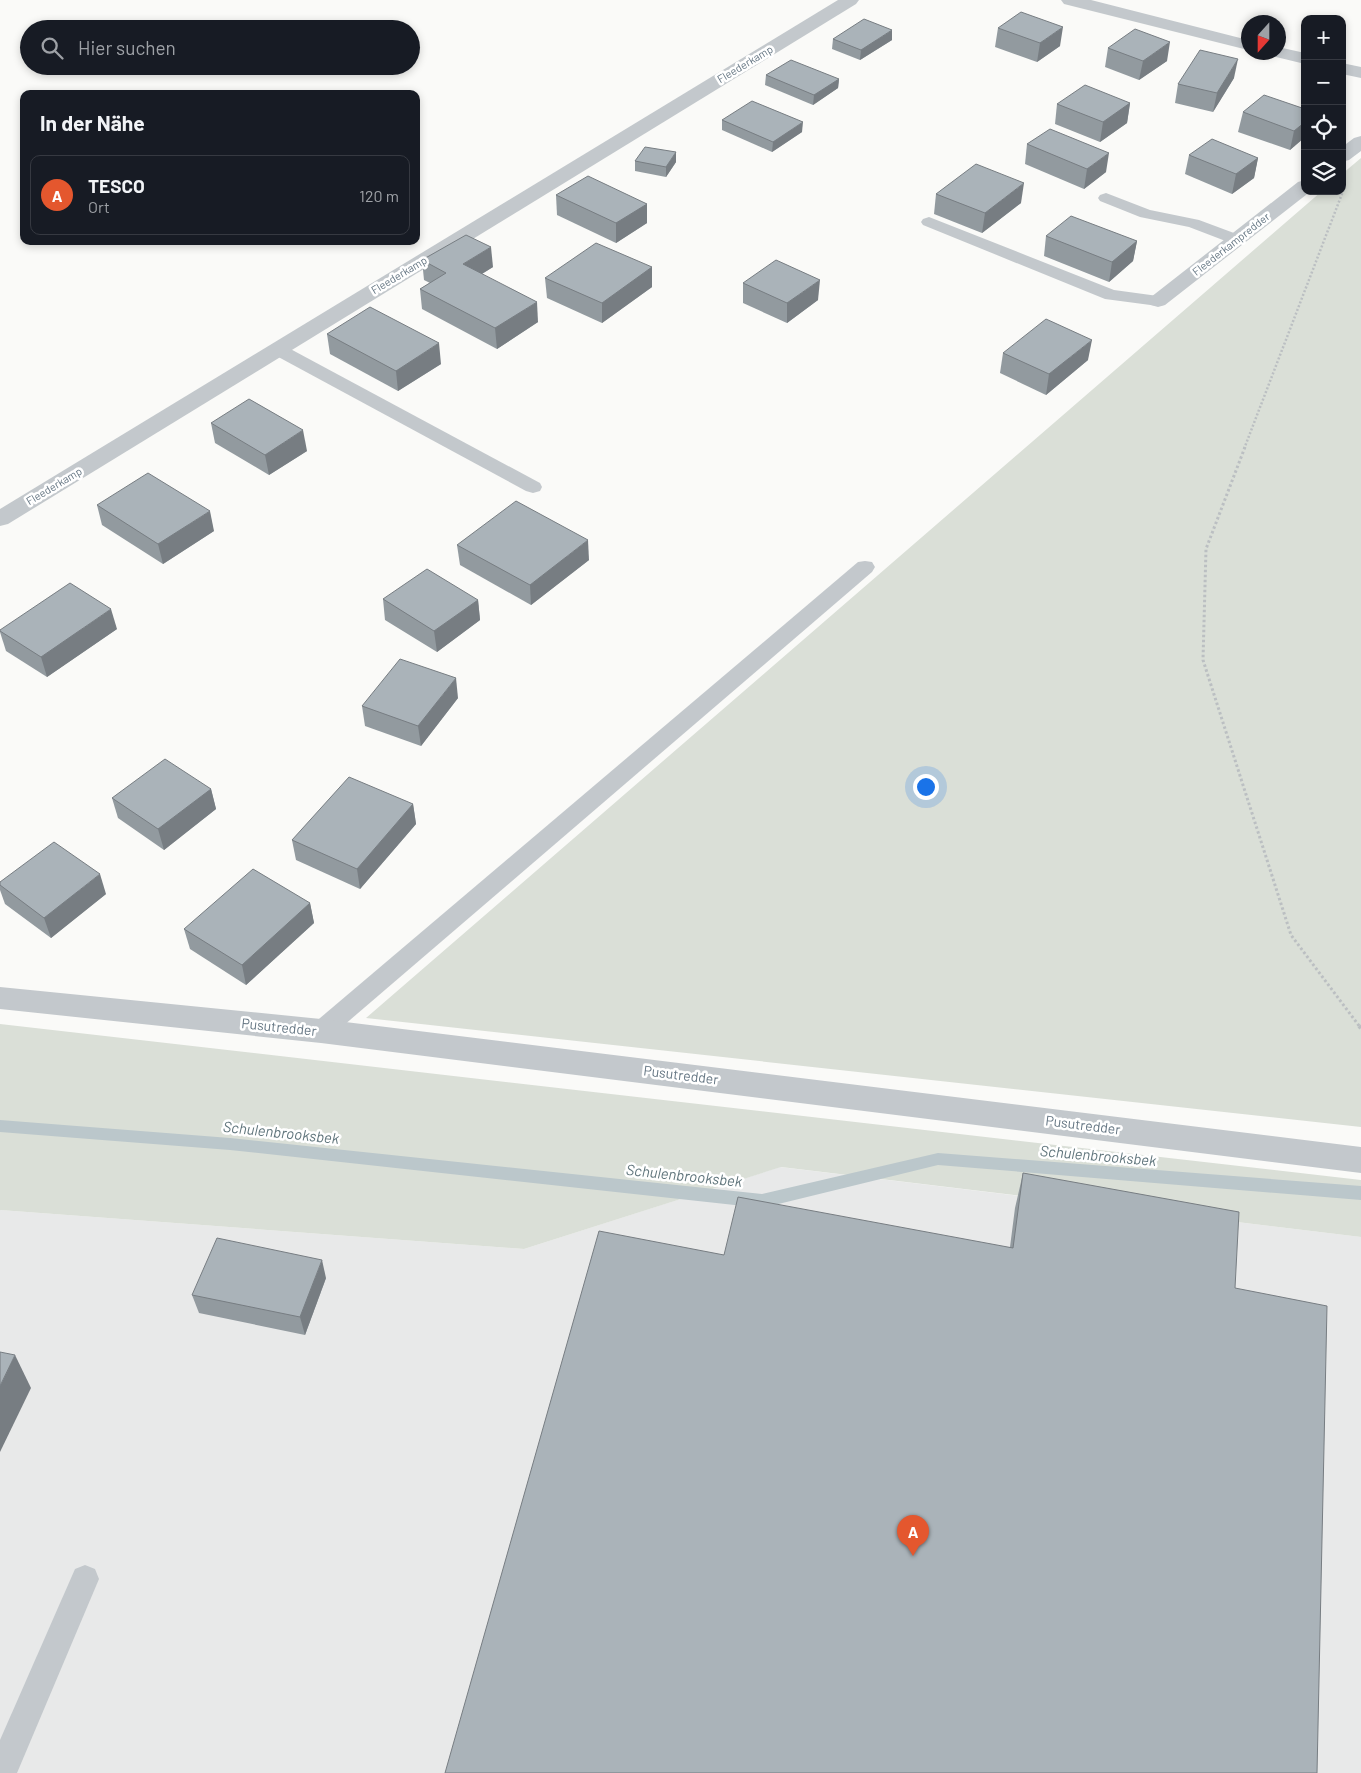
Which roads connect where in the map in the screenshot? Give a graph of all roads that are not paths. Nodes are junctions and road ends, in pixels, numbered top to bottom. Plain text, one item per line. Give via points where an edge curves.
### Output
1 (850, 0) edge
2 (1070, 0) edge
3 (1241, 43) edge
4 (1286, 54) edge
5 (1301, 58) edge
6 (1346, 69) edge
7 (1361, 73) edge
8 (1361, 142) edge
9 (1346, 153) edge
10 (1301, 189) edge
11 (1106, 198) dead end
12 (930, 222) dead end
13 (1236, 240) junction
14 (1158, 302) joint
15 (278, 349) junction
16 (533, 487) dead end
17 (0, 518) edge
18 (865, 567) dead end
19 (0, 998) edge
20 (321, 1031) junction
21 (1361, 1160) edge
22 (85, 1579) dead end
23 (1, 1773) edge

1 - 15 street, Fleederkamp
2 - 3 street
4 - 5 street
6 - 7 street
8 - 9 street
10 - 13 street, Fleederkampredder
11 - 13 lane via 1146,214 1193,223
12 - 14 lane via 1111,295
13 - 14 street, Fleederkampredder
15 - 16 lane
15 - 17 street, Fleederkamp
18 - 20 lane
19 - 20 street, Pusutredder
20 - 21 street, Pusutredder
22 - 23 lane

